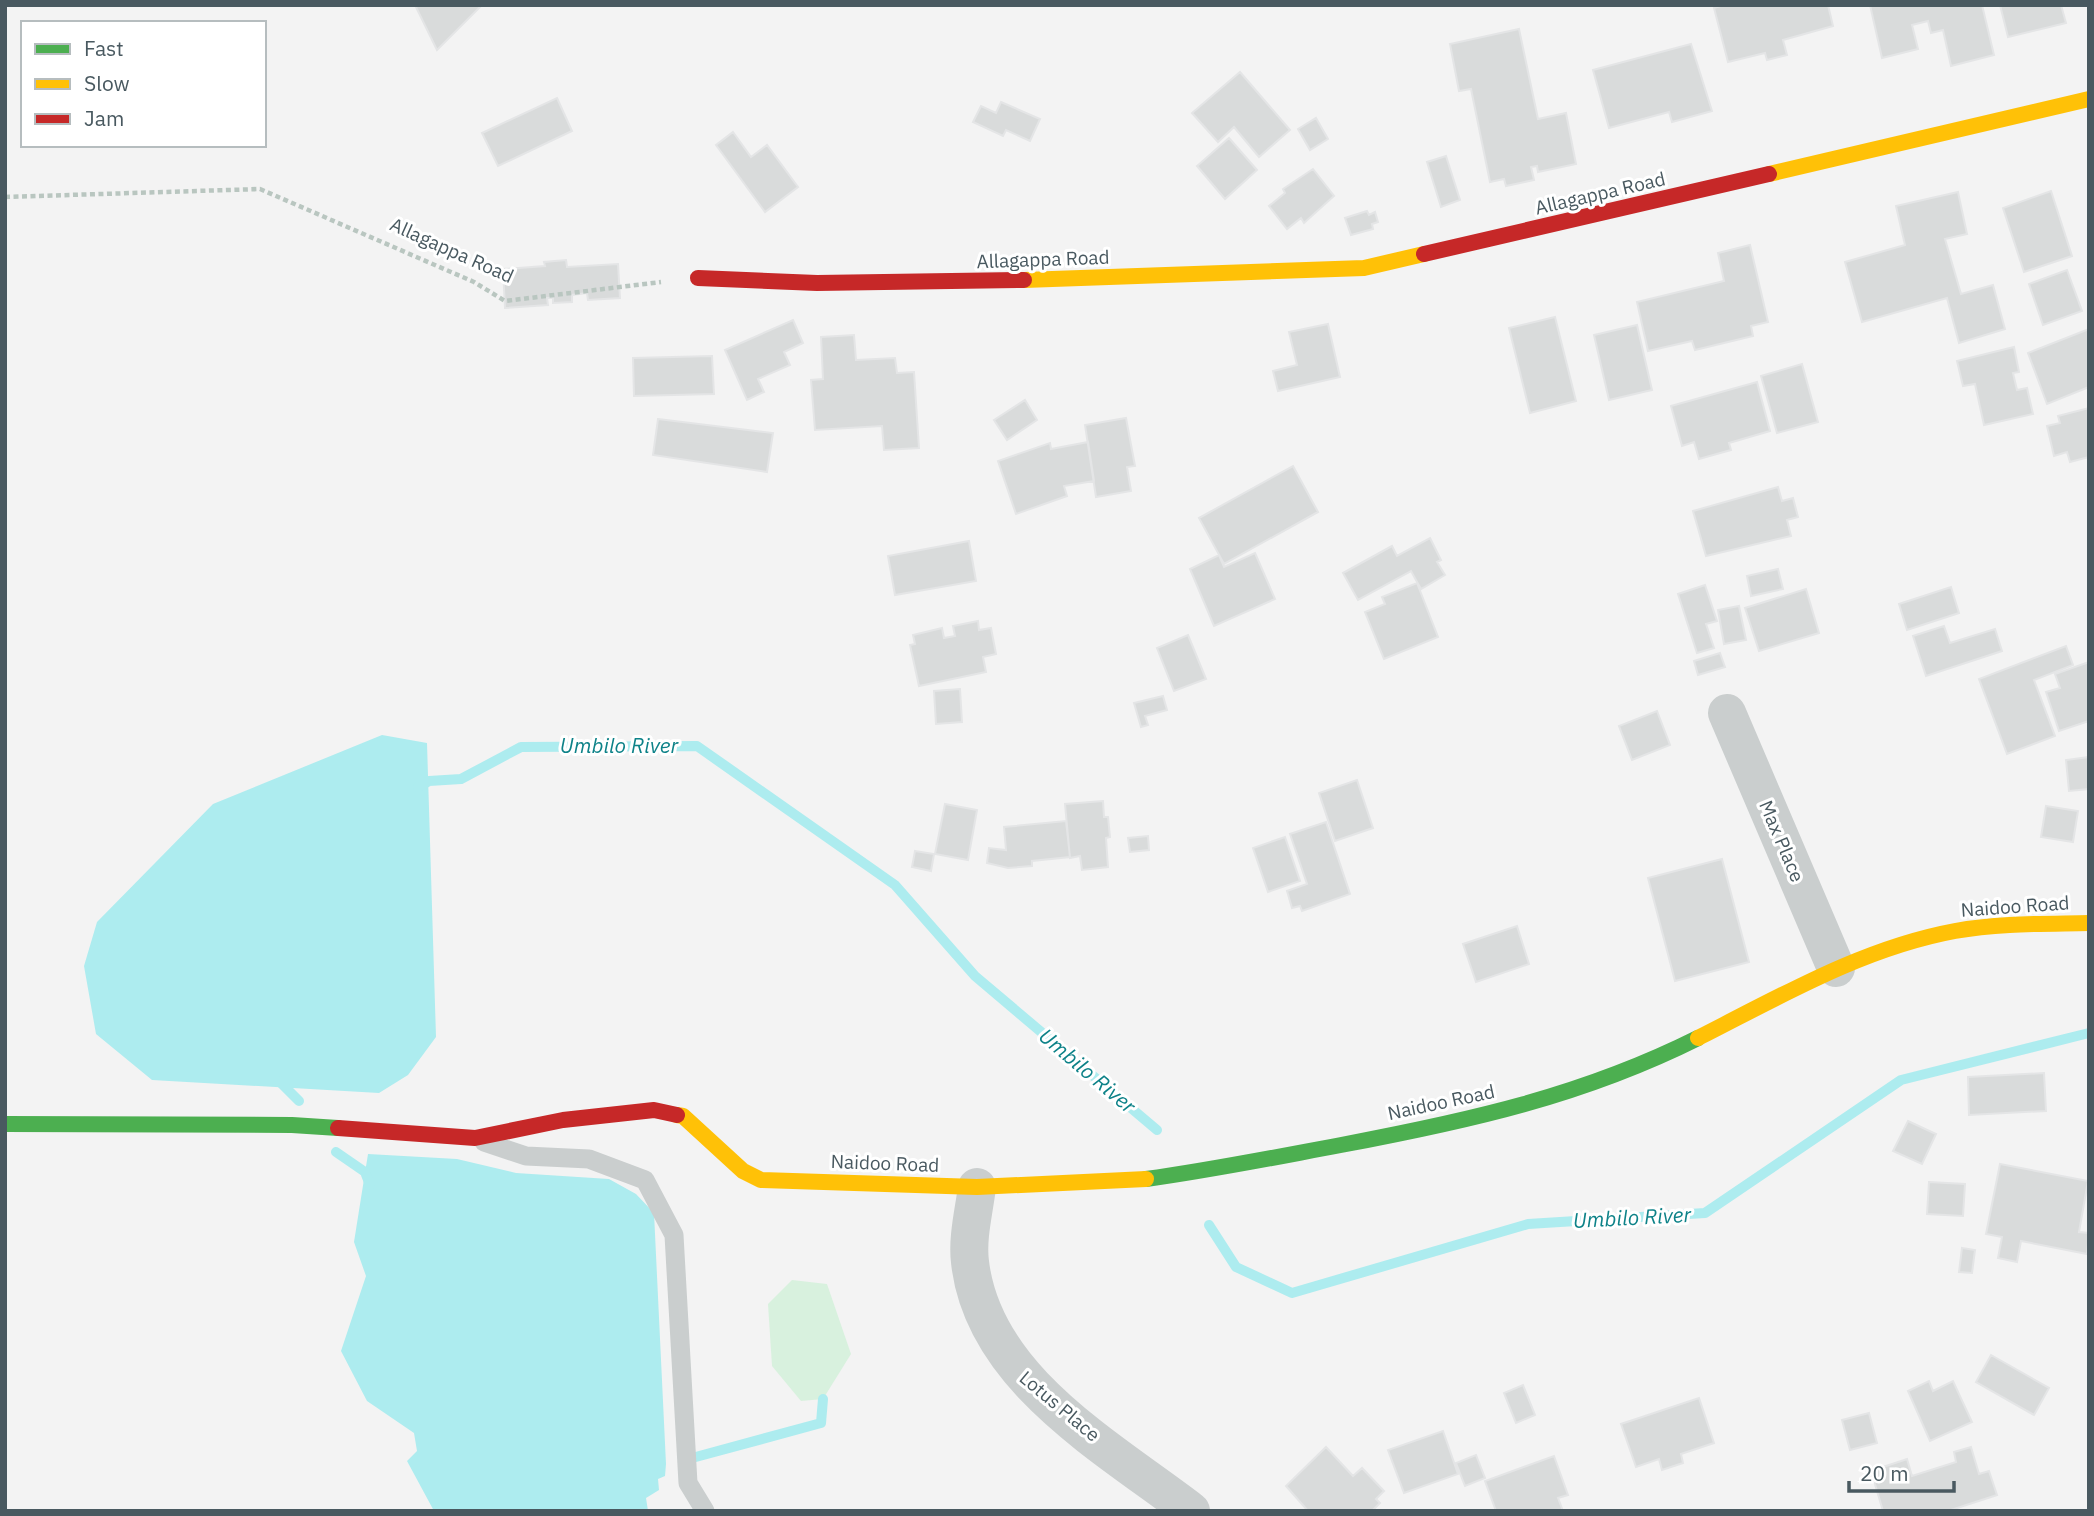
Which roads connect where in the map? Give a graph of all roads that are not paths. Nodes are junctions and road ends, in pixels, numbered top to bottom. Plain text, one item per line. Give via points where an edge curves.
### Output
1 (2089, 99) edge
2 (698, 278) road end
3 (1727, 713) dead end
4 (2089, 923) edge
5 (1836, 968) junction
6 (5, 1124) edge
7 (475, 1138) junction
8 (977, 1187) junction
9 (705, 1511) edge
10 (1191, 1511) edge

1 - 2 street, Allagappa Road via 1364,268 979,282
3 - 5 street, Max Place
4 - 5 street, Naidoo Road via 1954,931
5 - 8 street, Naidoo Road via 1592,1085 1468,1121 1164,1178
6 - 7 street, Naidoo Road via 292,1125
7 - 8 street, Naidoo Road via 564,1120 668,1111 699,1128 752,1177
7 - 9 lane via 526,1156 589,1159 645,1180 674,1235 688,1483
8 - 10 street, Lotus Place via 970,1243 976,1289 991,1331 1011,1363 1040,1393

